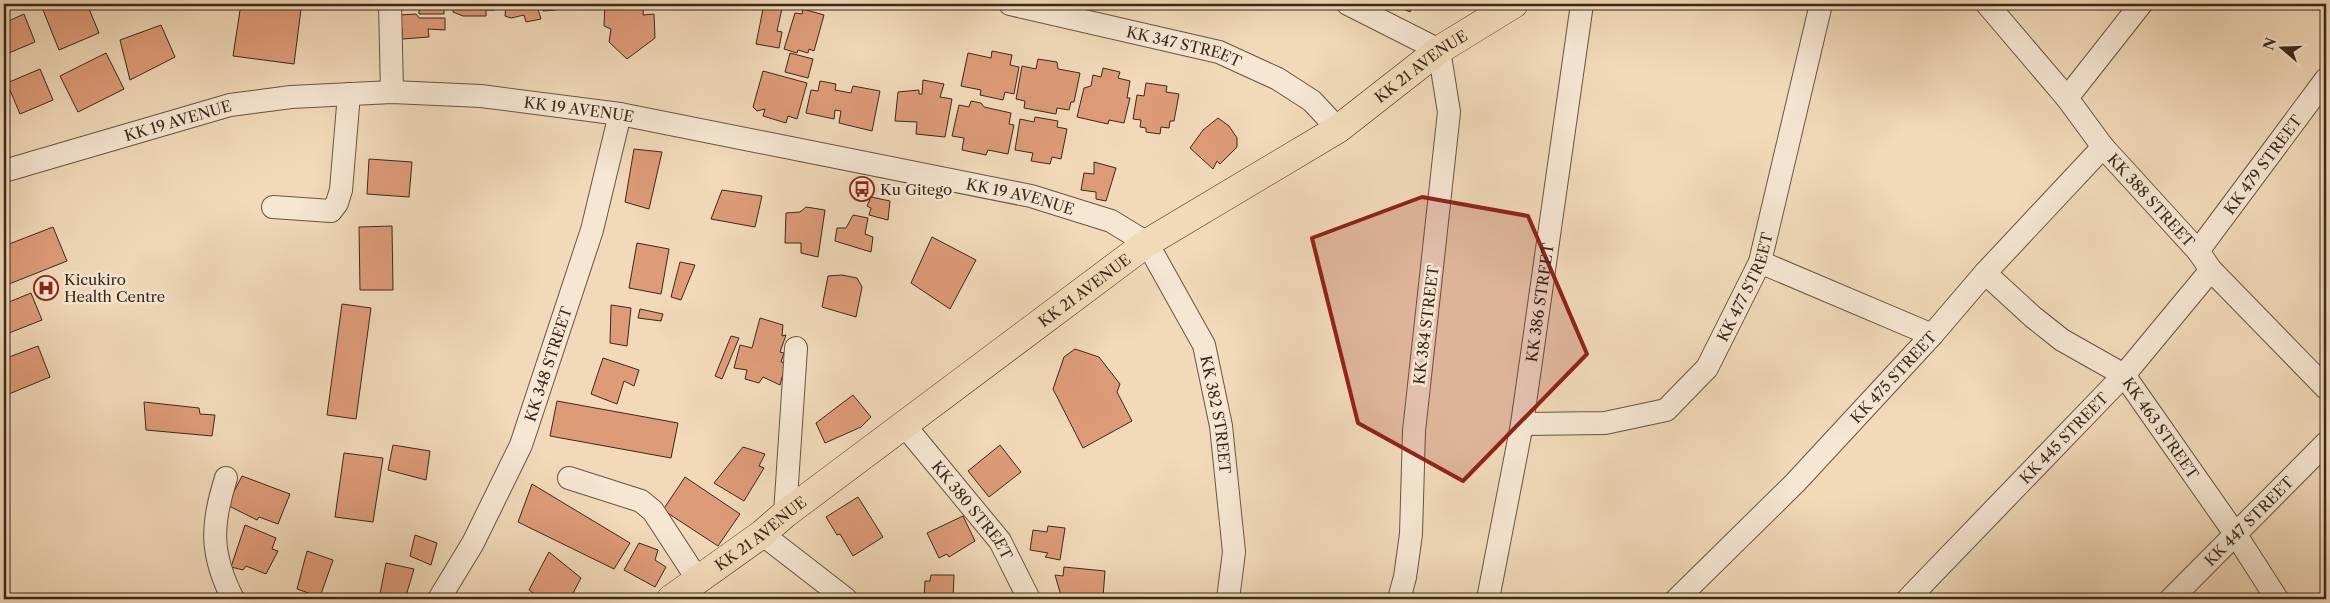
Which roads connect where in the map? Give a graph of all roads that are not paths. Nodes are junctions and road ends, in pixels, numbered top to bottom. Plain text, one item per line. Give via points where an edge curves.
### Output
1 (390, 4) edge
2 (1010, 4) edge
3 (1348, 4) edge
4 (1514, 4) edge
5 (1582, 4) edge
6 (1821, 4) edge
7 (1987, 4) edge
8 (2141, 4) edge
9 (1439, 50) junction
10 (2326, 79) edge
11 (392, 92) junction
12 (348, 94) junction
13 (2067, 98) junction
14 (620, 114) junction
15 (1338, 129) junction
16 (2103, 147) junction
17 (4, 172) edge
18 (273, 207) dead end
19 (1147, 243) junction
20 (2198, 251) junction
21 (1760, 262) junction
22 (2211, 270) junction
23 (1985, 273) junction
24 (1932, 335) junction
25 (796, 348) dead end
26 (2124, 375) junction
27 (2326, 388) edge
28 (1522, 424) junction
29 (905, 426) junction
30 (2326, 443) edge
31 (226, 478) dead end
32 (569, 478) dead end
33 (785, 514) junction
34 (762, 534) junction
35 (2236, 535) junction
36 (698, 580) junction
37 (233, 599) edge
38 (439, 599) edge
39 (671, 599) edge
40 (846, 599) edge
41 (1029, 599) edge
42 (1228, 599) edge
43 (1399, 599) edge
44 (1488, 599) edge
45 (1676, 599) edge
46 (1908, 599) edge
47 (2171, 599) edge
48 (2277, 599) edge

1 - 11 street
2 - 15 street, KK 347 STREET via 1219,52 1312,101
3 - 9 street
4 - 9 main road, KK 21 AVENUE
5 - 28 street, KK 386 STREET
6 - 21 street, KK 477 STREET
7 - 13 street, KK 388 STREET
8 - 13 street
9 - 15 main road, KK 21 AVENUE
9 - 43 street, KK 384 STREET via 1449,112 1414,430 1411,534
10 - 20 street, KK 479 STREET
11 - 12 street, KK 19 AVENUE
11 - 14 street, KK 19 AVENUE via 482,96
12 - 17 street, KK 19 AVENUE via 230,105
12 - 18 street via 341,190 337,203 331,211
13 - 16 street, KK 388 STREET
14 - 19 street, KK 19 AVENUE via 1031,196 1111,221
14 - 38 street, KK 348 STREET via 592,230 521,445 473,543
15 - 19 main road, KK 21 AVENUE
16 - 20 street, KK 388 STREET
16 - 23 street, KK 475 STREET
19 - 29 main road, KK 21 AVENUE
19 - 42 street, KK 382 STREET via 1204,345 1221,426 1234,552
20 - 22 street, KK 388 STREET
21 - 24 street
21 - 28 street, KK 477 STREET via 1707,368 1666,410 1605,423
22 - 26 street, KK 445 STREET
22 - 27 street, KK 388 STREET
23 - 24 street, KK 475 STREET
23 - 26 street, KK 463 STREET via 2062,340
24 - 45 street, KK 475 STREET via 1796,483
25 - 33 street
26 - 35 street, KK 463 STREET
26 - 46 street, KK 445 STREET
28 - 44 street, KK 386 STREET
29 - 33 main road, KK 21 AVENUE
29 - 41 street, KK 380 STREET via 1000,540
30 - 35 street, KK 447 STREET
31 - 37 street via 216,508 214,530 217,558
32 - 36 street via 641,501 653,511
33 - 34 main road, KK 21 AVENUE
34 - 36 main road, KK 21 AVENUE
34 - 40 street
35 - 47 street, KK 447 STREET
35 - 48 street, KK 463 STREET
36 - 39 main road, KK 21 AVENUE

